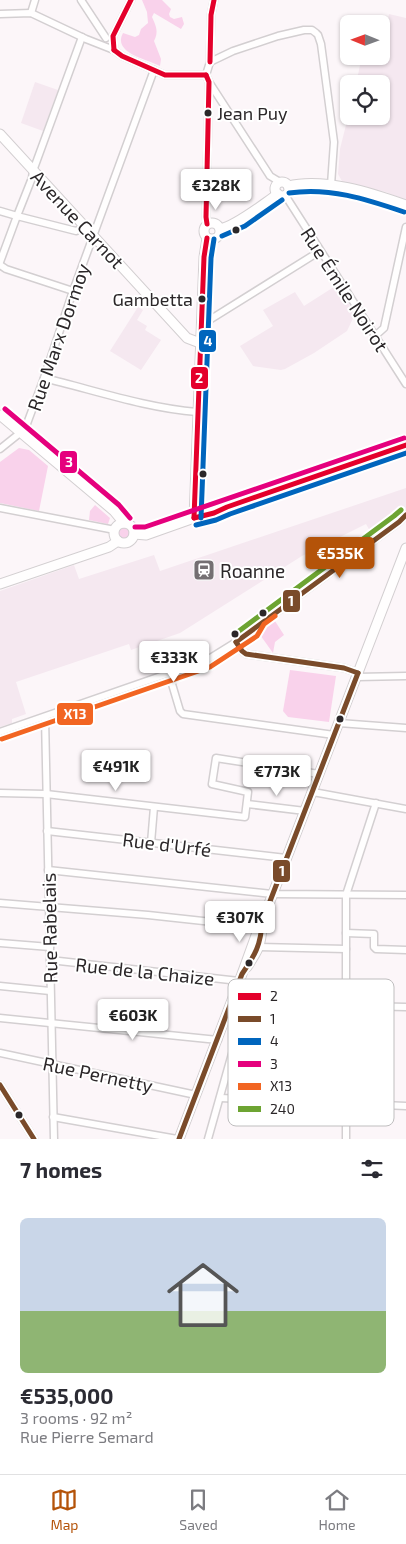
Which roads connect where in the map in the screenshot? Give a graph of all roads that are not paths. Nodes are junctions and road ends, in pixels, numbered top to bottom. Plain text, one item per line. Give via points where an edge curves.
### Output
1 (35, 0) edge
2 (81, 0) edge
3 (131, 0) edge
4 (214, 0) edge
5 (31, 13) junction
6 (0, 14) edge
7 (113, 36) junction
8 (82, 37) junction
9 (106, 38) junction
10 (94, 42) junction
11 (114, 50) junction
12 (210, 62) junction
13 (154, 70) junction
14 (208, 79) junction
15 (0, 134) edge
16 (33, 171) junction
17 (331, 185) junction
18 (283, 189) junction
19 (406, 205) edge
20 (0, 211) edge
21 (17, 216) junction
22 (208, 224) junction
23 (406, 226) edge
24 (86, 227) junction
25 (220, 229) junction
26 (93, 236) junction
27 (207, 238) junction
28 (320, 251) junction
29 (0, 264) edge
30 (73, 291) junction
31 (202, 321) junction
32 (375, 336) junction
33 (200, 343) junction
34 (44, 378) junction
35 (406, 384) edge
36 (197, 412) junction
37 (0, 415) edge
38 (21, 433) junction
39 (406, 445) edge
40 (0, 449) edge
41 (406, 449) edge
42 (0, 508) edge
43 (214, 513) junction
44 (406, 515) edge
45 (194, 518) junction
46 (403, 521) edge
47 (124, 523) junction
48 (115, 530) junction
49 (134, 534) junction
50 (118, 541) junction
51 (406, 548) edge
52 (0, 584) edge
53 (236, 642) junction
54 (169, 674) junction
55 (357, 675) junction
56 (406, 676) edge
57 (45, 717) junction
58 (339, 723) junction
59 (406, 728) edge
60 (0, 732) edge
61 (334, 735) junction
62 (320, 774) junction
63 (313, 792) junction
64 (0, 793) edge
65 (46, 794) junction
66 (376, 803) junction
67 (247, 804) junction
68 (154, 807) junction
69 (406, 809) edge
70 (305, 811) junction
71 (47, 831) junction
72 (151, 843) junction
73 (286, 858) junction
74 (48, 870) junction
75 (272, 894) junction
76 (346, 895) junction
77 (406, 895) edge
78 (0, 903) edge
79 (49, 907) junction
80 (260, 924) junction
81 (346, 933) junction
82 (0, 943) edge
83 (256, 946) junction
84 (50, 947) junction
85 (346, 948) junction
86 (406, 950) edge
87 (50, 960) junction
88 (241, 978) joint
89 (346, 979) edge
90 (0, 986) edge
91 (50, 991) junction
92 (228, 1012) edge
93 (0, 1018) edge
94 (51, 1022) junction
95 (218, 1040) junction
96 (0, 1053) edge
97 (52, 1064) junction
98 (228, 1069) edge
99 (0, 1085) edge
100 (196, 1095) junction
101 (220, 1098) junction
102 (228, 1098) edge
103 (53, 1118) junction
104 (346, 1126) edge
105 (34, 1139) edge
106 (54, 1139) edge
107 (178, 1139) edge
108 (208, 1139) edge
109 (346, 1139) edge

1 - 5 street
2 - 9 street
3 - 7 street
4 - 12 street
5 - 6 street
5 - 8 street
7 - 9 street
7 - 11 street
8 - 10 street
8 - 16 street
9 - 10 street
10 - 11 street
11 - 13 street
12 - 14 street
12 - 17 street via 278,36 308,30 318,35 334,142
13 - 14 street via 168,75
13 - 26 street, Rue Marx Dormoy
14 - 18 street, Rue Émile Noirot via 270,176
14 - 22 street
15 - 16 main road, Avenue Carnot
16 - 21 street
16 - 24 main road, Avenue Carnot
17 - 18 main road via 305,184
17 - 19 main road
18 - 25 main road
18 - 28 street, Rue Émile Noirot
20 - 21 street
21 - 24 street via 76,231
21 - 29 street
22 - 25 main road via 215,223
22 - 27 main road via 204,229
23 - 32 street via 384,328
24 - 26 main road, Avenue Carnot
25 - 27 main road via 215,238
26 - 30 street, Rue Marx Dormoy
26 - 33 main road, Avenue Carnot via 187,338
27 - 31 main road
28 - 31 street via 211,319
28 - 32 street, Rue Émile Noirot
29 - 30 street via 6,269
30 - 34 street, Rue Marx Dormoy
31 - 33 main road
32 - 35 street, Rue Émile Noirot
33 - 36 main road
34 - 36 street
34 - 38 street, Rue Marx Dormoy
36 - 45 main road
37 - 38 main road
38 - 40 street
38 - 47 main road
39 - 43 main road
41 - 43 main road
42 - 48 street
43 - 45 main road
44 - 46 street
45 - 49 main road via 146,536
46 - 53 street
47 - 48 main road
47 - 49 main road via 131,526
48 - 50 main road
49 - 50 main road via 128,542
50 - 52 main road via 109,547
51 - 55 main road
53 - 54 street via 207,660
53 - 55 street via 246,654 344,668
54 - 57 street
54 - 61 street via 183,714
55 - 56 street
55 - 58 main road
57 - 60 street
57 - 65 street, Rue Rabelais
58 - 59 street
58 - 61 main road
61 - 62 main road
62 - 63 main road
62 - 67 street via 216,758 212,784 248,792
63 - 66 street
63 - 70 main road
64 - 65 street
65 - 68 street
65 - 71 street, Rue Rabelais
66 - 69 street
66 - 76 street
67 - 68 street via 245,817
67 - 70 street
68 - 72 street
70 - 73 main road
71 - 72 street, Rue d'Urfé
71 - 74 street, Rue Rabelais
72 - 73 street, Rue d'Urfé
73 - 75 main road
74 - 75 street
74 - 79 street, Rue Rabelais
75 - 76 street
75 - 80 main road
76 - 77 street
76 - 81 street
78 - 79 street
79 - 80 street
79 - 84 street, Rue Rabelais
80 - 83 main road
81 - 85 street
81 - 86 street via 374,934 376,949
82 - 84 street, Rue de la Chaize
83 - 85 street
83 - 88 main road
84 - 87 street, Rue Rabelais
85 - 89 street
87 - 88 street, Rue de la Chaize
87 - 91 street, Rue Rabelais
90 - 91 street
91 - 94 street, Rue Rabelais
92 - 95 main road
93 - 94 street
94 - 95 street
94 - 97 street, Rue Rabelais
95 - 100 main road
96 - 97 street, Rue Pernetty
97 - 100 street, Rue Pernetty
97 - 103 street, Rue Rabelais
98 - 101 street
99 - 105 street
100 - 107 main road
101 - 102 street
101 - 108 street
103 - 106 street, Rue Rabelais
103 - 107 street
104 - 109 street

